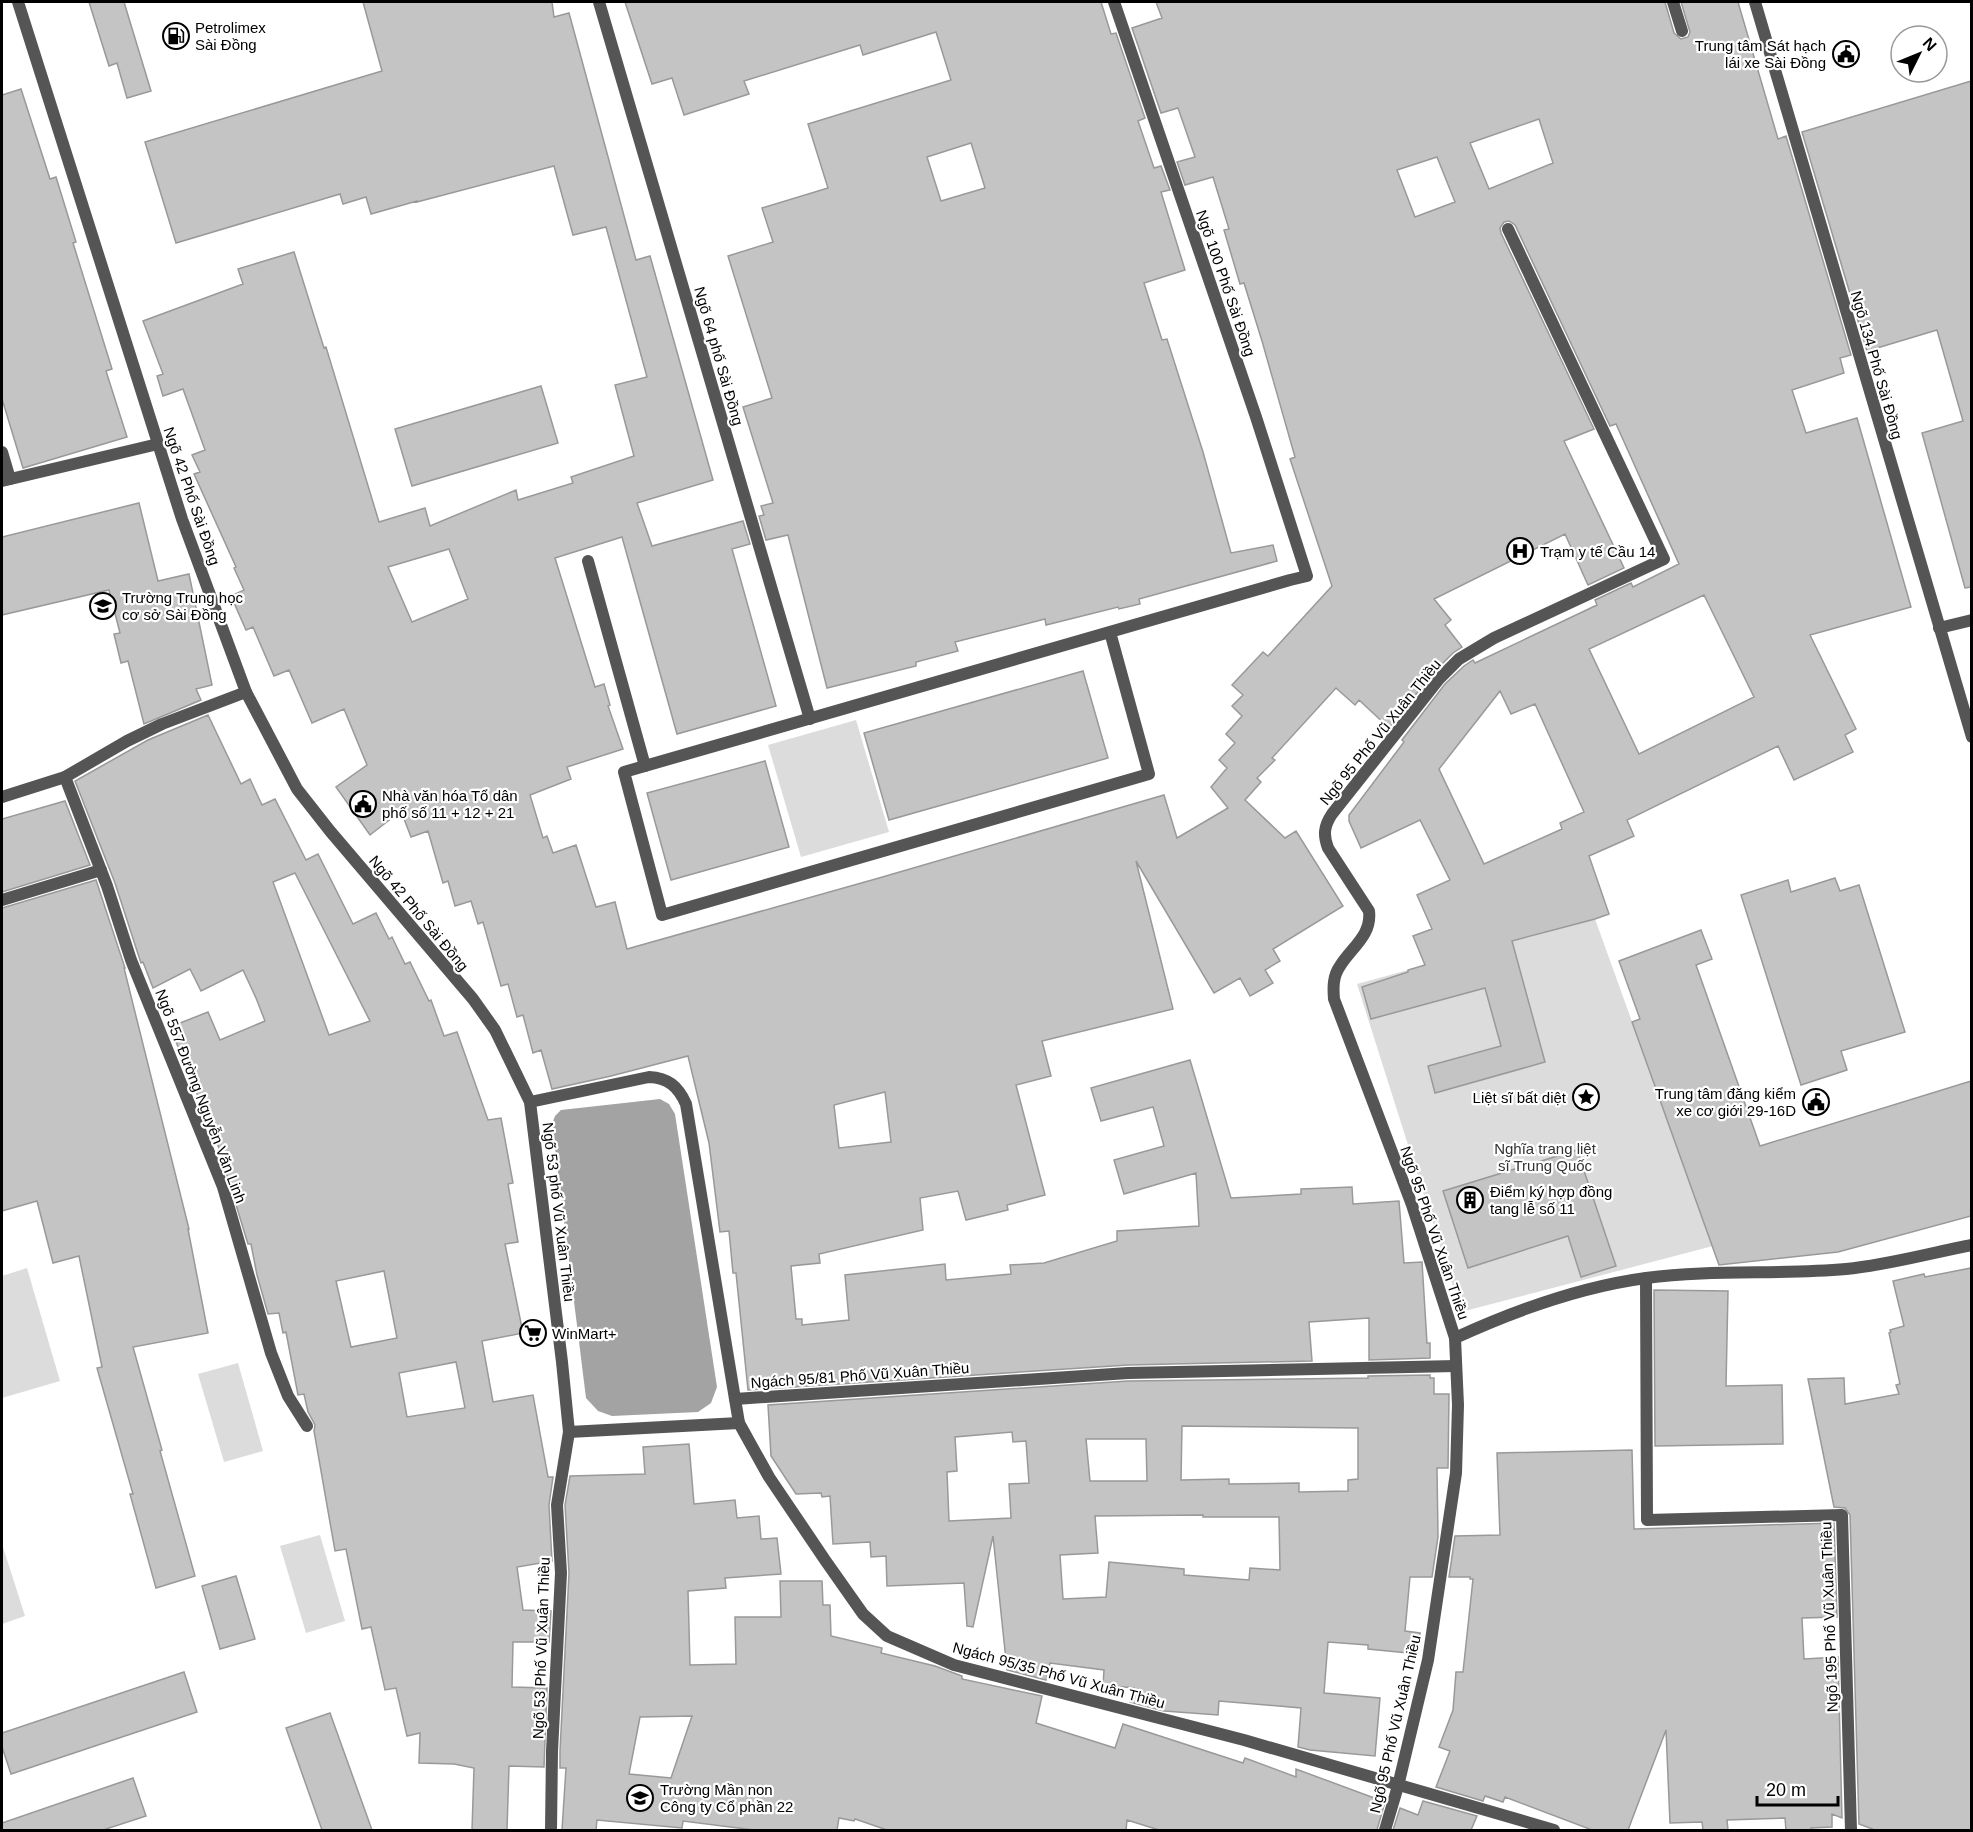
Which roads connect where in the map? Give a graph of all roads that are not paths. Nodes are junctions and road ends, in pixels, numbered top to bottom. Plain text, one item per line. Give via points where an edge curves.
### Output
1 (18, 2) edge
2 (599, 2) edge
3 (1114, 2) edge
4 (1673, 2) edge
5 (1755, 2) edge
6 (1682, 31) dead end
7 (1508, 229) dead end
8 (158, 444) junction
9 (2, 452) edge
10 (6, 480) edge
11 (588, 561) dead end
12 (1971, 620) edge
13 (1939, 628) junction
14 (1110, 632) junction
15 (246, 692) junction
16 (810, 718) junction
17 (1971, 737) edge
18 (645, 766) junction
19 (65, 777) junction
20 (2, 797) edge
21 (101, 870) junction
22 (2, 900) edge
23 (531, 1102) junction
24 (1971, 1245) edge
25 (1646, 1278) junction
26 (1455, 1338) junction
27 (1456, 1366) junction
28 (735, 1399) junction
29 (739, 1423) junction
30 (307, 1426) dead end
31 (569, 1432) junction
32 (1398, 1786) junction
33 (551, 1830) edge
34 (1385, 1830) edge
35 (1554, 1830) edge
36 (1851, 1830) edge

1 - 8 street, Ngõ 42 Phố Sài Đồng
2 - 16 street, Ngõ 64 phố Sài Đồng
3 - 14 street, Ngõ 100 Phố Sài Đồng via 1307,576
4 - 6 street
5 - 13 street, Ngõ 134 Phố Sài Đồng
7 - 26 street, Ngõ 95 Phố Vũ Xuân Thiều via 1664,559 1494,638 1459,660 1439,679 1324,829 1328,848 1370,919 1361,941 1336,973 1334,999 1412,1205
8 - 10 street
8 - 15 street, Ngõ 42 Phố Sài Đồng
9 - 10 street
11 - 18 street
12 - 13 street
13 - 17 street, Ngõ 134 Phố Sài Đồng
14 - 16 street
14 - 18 street via 1149,774 662,915 624,772
15 - 19 street via 162,724
15 - 23 street, Ngõ 42 Phố Sài Đồng via 297,789 478,1007 495,1030
16 - 18 street
19 - 20 street
19 - 21 street, Ngõ 557 Đường Nguyễn Văn Linh
21 - 22 street
21 - 30 street, Ngõ 557 Đường Nguyễn Văn Linh via 131,960 223,1187 271,1353 288,1396
23 - 28 street, Ngách 95/81 Phố Vũ Xuân Thiều via 649,1077 672,1083 681,1092
23 - 31 street, Ngõ 53 phố Vũ Xuân Thiều
24 - 25 street, Ngõ 95 Phố Vũ Xuân Thiều via 1846,1269 1711,1272
25 - 26 street, Ngõ 95 Phố Vũ Xuân Thiều via 1574,1292
25 - 36 street, Ngõ 195 Phố Vũ Xuân Thiều via 1647,1520 1842,1515
26 - 27 street, Ngõ 95 Phố Vũ Xuân Thiều
27 - 28 street, Ngách 95/81 Phố Vũ Xuân Thiều via 1141,1372
27 - 32 street, Ngõ 95 Phố Vũ Xuân Thiều via 1456,1473 1428,1660
28 - 29 street, Ngách 95/35 Phố Vũ Xuân Thiều
29 - 31 street
29 - 32 street, Ngách 95/35 Phố Vũ Xuân Thiều via 769,1477 825,1560 863,1614 887,1636 954,1665 1244,1740
31 - 33 street, Ngõ 53 Phố Vũ Xuân Thiều via 557,1505 561,1573
32 - 34 street, Ngõ 95 Phố Vũ Xuân Thiều
32 - 35 street, Ngách 95/35 Phố Vũ Xuân Thiều

